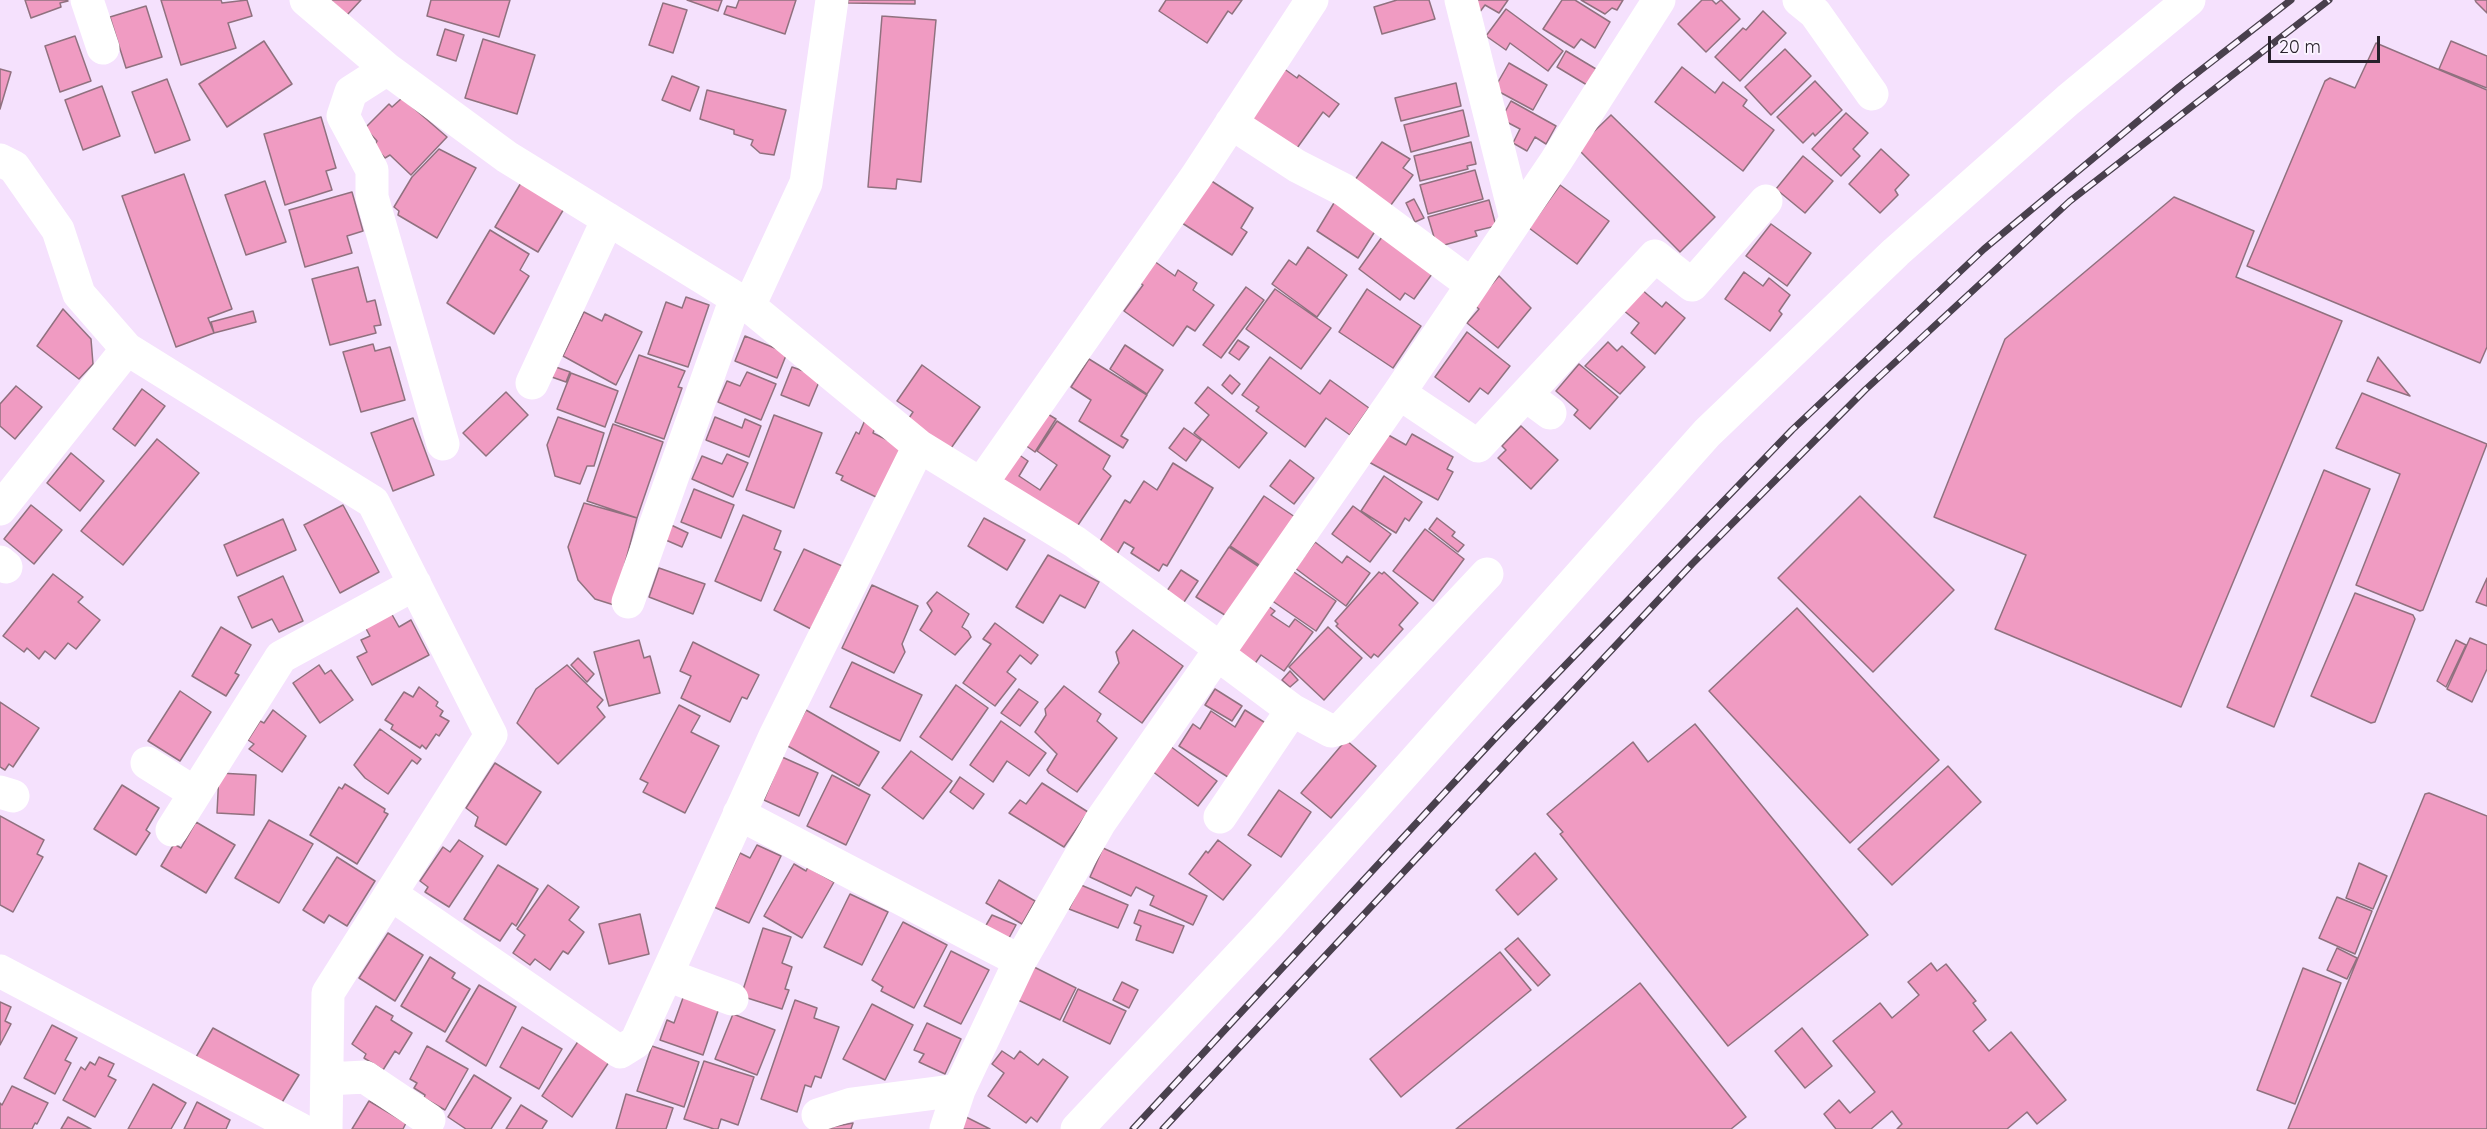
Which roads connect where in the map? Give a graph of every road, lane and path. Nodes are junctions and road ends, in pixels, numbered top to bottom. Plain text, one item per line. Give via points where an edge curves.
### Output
1 (87, 0) edge
2 (306, 0) edge
3 (832, 0) edge
4 (1311, 0) edge
5 (1461, 0) edge
6 (1659, 0) edge
7 (2188, 0) edge
8 (1812, 4) edge
9 (103, 48) dead end
10 (387, 69) junction
11 (1872, 94) dead end
12 (1231, 123) junction
13 (0, 159) edge
14 (1766, 201) dead end
15 (608, 219) junction
16 (1516, 219) junction
17 (1472, 285) junction
18 (743, 302) junction
19 (127, 349) junction
20 (532, 383) dead end
21 (1399, 393) junction
22 (443, 444) dead end
23 (920, 446) junction
24 (981, 484) junction
25 (0, 509) edge
26 (1486, 574) dead end
27 (415, 584) junction
28 (628, 602) dead end
29 (1219, 652) junction
30 (1292, 710) junction
31 (147, 763) dead end
32 (195, 793) junction
33 (739, 814) junction
34 (1220, 817) dead end
35 (172, 830) dead end
36 (392, 895) junction
37 (1020, 961) junction
38 (0, 971) edge
39 (667, 975) junction
40 (732, 999) dead end
41 (327, 1079) junction
42 (959, 1090) junction
43 (818, 1115) dead end
44 (429, 1120) dead end
45 (300, 1129) edge
46 (326, 1129) edge
47 (946, 1129) edge
48 (1077, 1129) edge

1 - 9 street
2 - 10 street
3 - 18 street via 806,183
4 - 12 street
5 - 16 street
6 - 16 street
7 - 48 street via 1896,252 1707,434 1268,926
8 - 11 street
10 - 15 street via 507,158
10 - 22 street via 351,92 343,116 372,170 372,197
12 - 17 street via 1297,166 1344,190
12 - 24 street via 1083,342
13 - 19 street via 14,167 58,230 79,294
14 - 21 street via 1692,285 1655,256 1539,404 1478,446
15 - 18 street
15 - 20 street
16 - 17 street
17 - 21 street
18 - 23 street
18 - 28 street
19 - 25 street
19 - 27 street via 373,502
21 - 29 street
23 - 24 street
23 - 33 street via 851,579
24 - 29 street via 1074,542
26 - 30 street via 1342,728 1331,731
27 - 32 street via 281,657
27 - 36 street via 490,735
29 - 30 street
29 - 37 street via 1100,822
30 - 34 street
31 - 32 street
32 - 35 street
33 - 37 street
33 - 39 street
36 - 39 street via 620,1052 636,1042
36 - 41 street via 328,993
37 - 42 street
38 - 45 street
39 - 40 street
41 - 44 street via 365,1077
41 - 46 street
42 - 43 street via 852,1104
42 - 47 street

